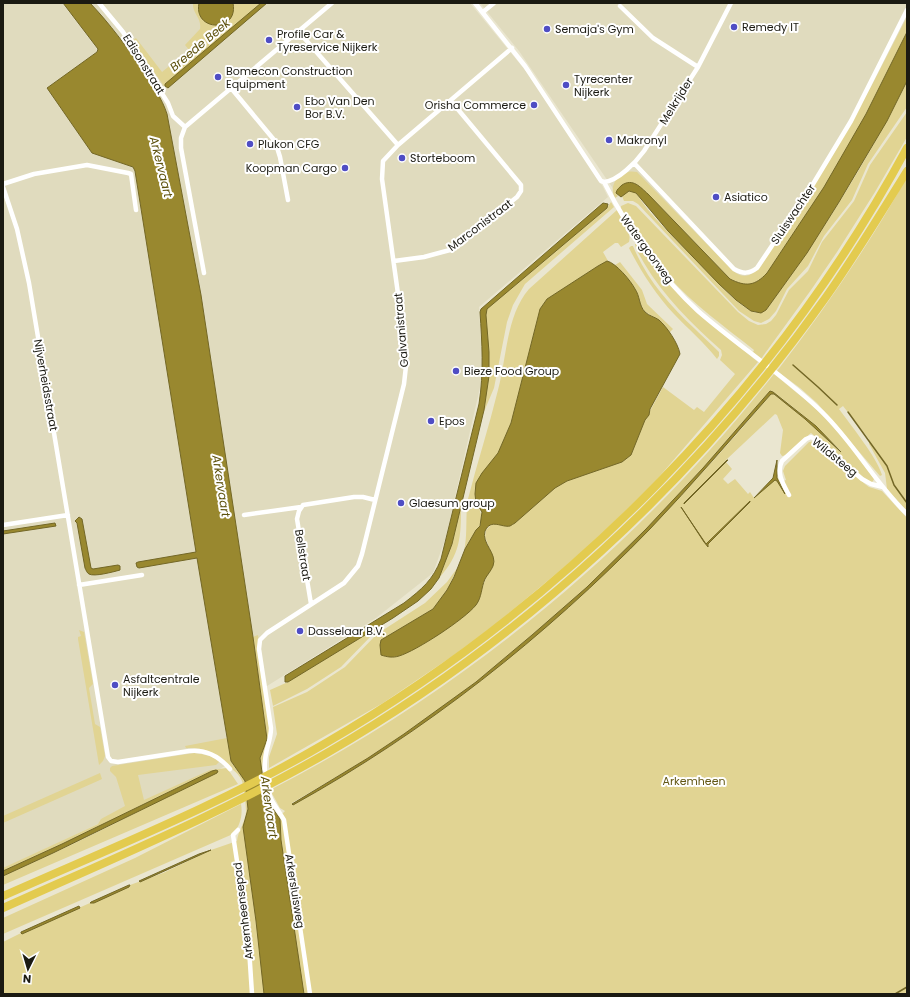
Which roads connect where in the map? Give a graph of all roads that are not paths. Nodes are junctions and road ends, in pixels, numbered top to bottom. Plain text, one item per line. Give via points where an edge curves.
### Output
1 (99, 3) edge
2 (332, 3) edge
3 (475, 3) edge
4 (494, 3) edge
5 (731, 3) edge
6 (620, 6) dead end
7 (907, 10) edge
8 (483, 12) junction
9 (298, 31) junction
10 (512, 48) junction
11 (698, 67) junction
12 (231, 88) junction
13 (451, 101) junction
14 (185, 127) junction
15 (398, 145) junction
16 (907, 148) edge
17 (634, 163) junction
18 (907, 171) edge
19 (604, 182) junction
20 (3, 184) edge
21 (3, 187) edge
22 (288, 200) dead end
23 (136, 210) dead end
24 (394, 261) junction
25 (204, 273) dead end
26 (883, 488) junction
27 (789, 495) dead end
28 (375, 500) junction
29 (302, 507) junction
30 (907, 514) edge
31 (68, 515) junction
32 (244, 515) dead end
33 (3, 525) edge
34 (142, 575) dead end
35 (79, 585) junction
36 (311, 604) junction
37 (230, 769) dead end
38 (265, 770) dead end
39 (268, 791) dead end
40 (238, 830) dead end
41 (52, 874) junction
42 (3, 892) edge
43 (3, 896) edge
44 (3, 908) edge
45 (252, 994) edge
46 (310, 994) edge

1 - 14 street, Edisonstraat via 123,32 168,103 173,116
2 - 9 street
3 - 8 street, Watergoorweg
4 - 8 street
5 - 11 street, Melkrijder
6 - 11 street, Melkrijder via 652,38
7 - 17 street, Sluiswachter via 851,120 810,189 753,271 747,273 734,269
8 - 10 street, Watergoorweg
9 - 12 street
9 - 15 street
10 - 13 street, Galvanistraat
10 - 19 street, Watergoorweg
11 - 17 street, Melkrijder
12 - 14 street
12 - 22 street via 275,141
13 - 15 street, Galvanistraat
13 - 24 street, Marconistraat via 521,185 521,191 517,198 450,250 424,258
14 - 25 street via 181,148
15 - 24 street, Galvanistraat via 383,162 382,170
16 - 41 highway via 839,261 755,374 677,465 547,588 444,666 380,710 324,744 231,794
17 - 19 street, Melkrijder via 615,178
18 - 44 highway via 827,295 747,399 644,510 593,559 502,636 380,721 278,780 182,827
19 - 26 street, Watergoorweg via 637,239 670,282 698,310 799,390 834,424
20 - 23 street via 34,174 87,165 128,173
21 - 31 street, Nijverheidsstraat via 17,229 29,283
24 - 28 street, Galvanistraat via 406,366 404,384
26 - 27 street, Wildsteeg via 862,479 811,437 780,465 781,479
26 - 30 street, Watergoorweg
28 - 29 street via 354,496
28 - 36 street, Galvanistraat via 358,566 344,584
29 - 32 street
29 - 36 street, Bellstraat via 296,518
31 - 33 street
31 - 35 street, Nijverheidsstraat
34 - 35 street
35 - 37 street, Nijverheidsstraat via 107,755 110,760 118,762 198,750 220,758
36 - 38 street, Galvanistraat via 260,640 259,649 271,728
39 - 46 street, Arkersluisweg via 284,820
40 - 45 street, Arkemheensepad via 234,835 248,933
41 - 42 highway
41 - 43 highway

